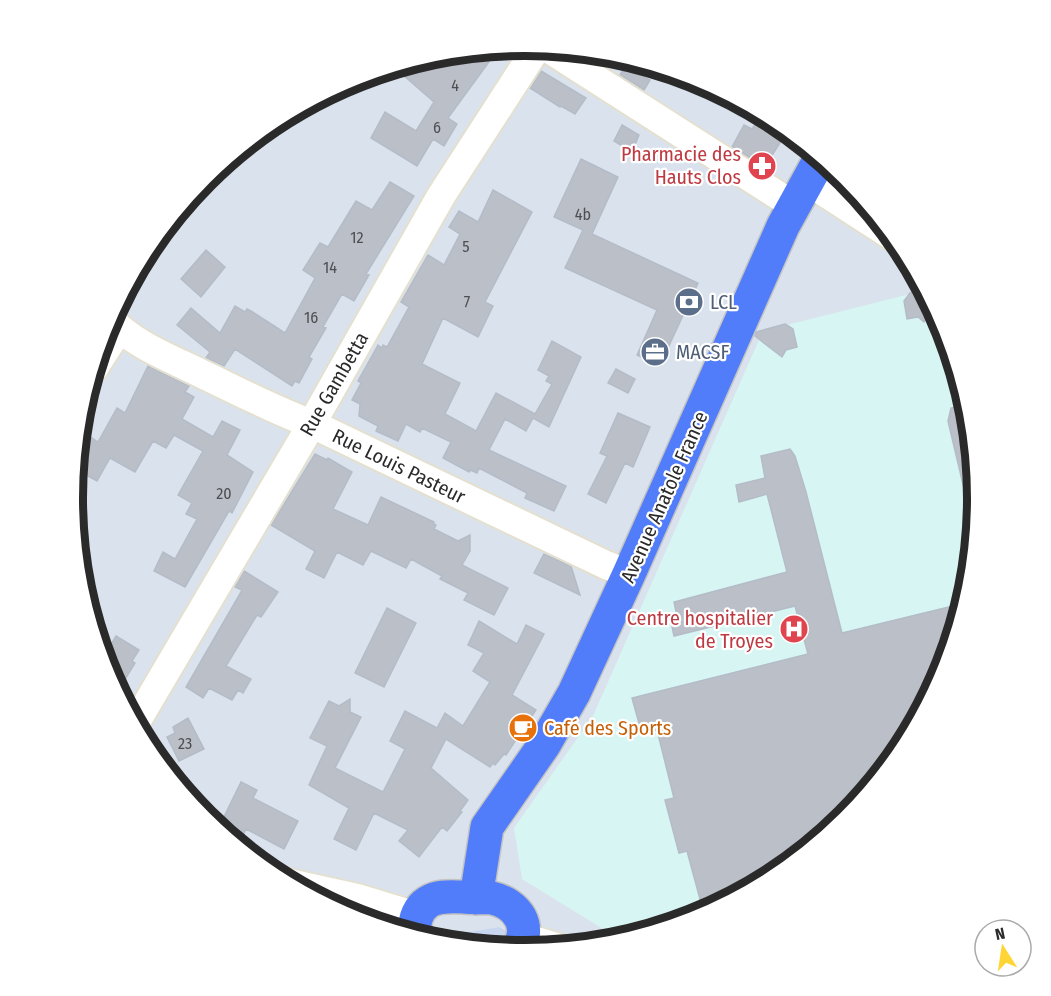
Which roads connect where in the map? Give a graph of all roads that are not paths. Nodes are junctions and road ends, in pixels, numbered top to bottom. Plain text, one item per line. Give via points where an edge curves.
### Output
1 (532, 56) edge
2 (566, 57) edge
3 (807, 181) edge
4 (872, 223) edge
5 (118, 327) edge
6 (312, 424) junction
7 (629, 574) junction
8 (140, 715) edge
9 (320, 890) edge
10 (476, 898) junction
11 (415, 926) edge
12 (521, 940) edge

1 - 6 street, Rue Gambetta via 441,196
2 - 3 street
3 - 4 street
3 - 7 main road, Avenue Anatole France via 776,240
5 - 6 street, Rue Louis Pasteur via 138,342
6 - 7 street, Rue Louis Pasteur
6 - 8 street, Rue Gambetta
7 - 10 main road, Avenue Anatole France via 574,693 544,745 487,827
9 - 11 street via 357,898
10 - 11 main road via 445,897 427,903
10 - 12 main road via 491,898 516,911 524,924

